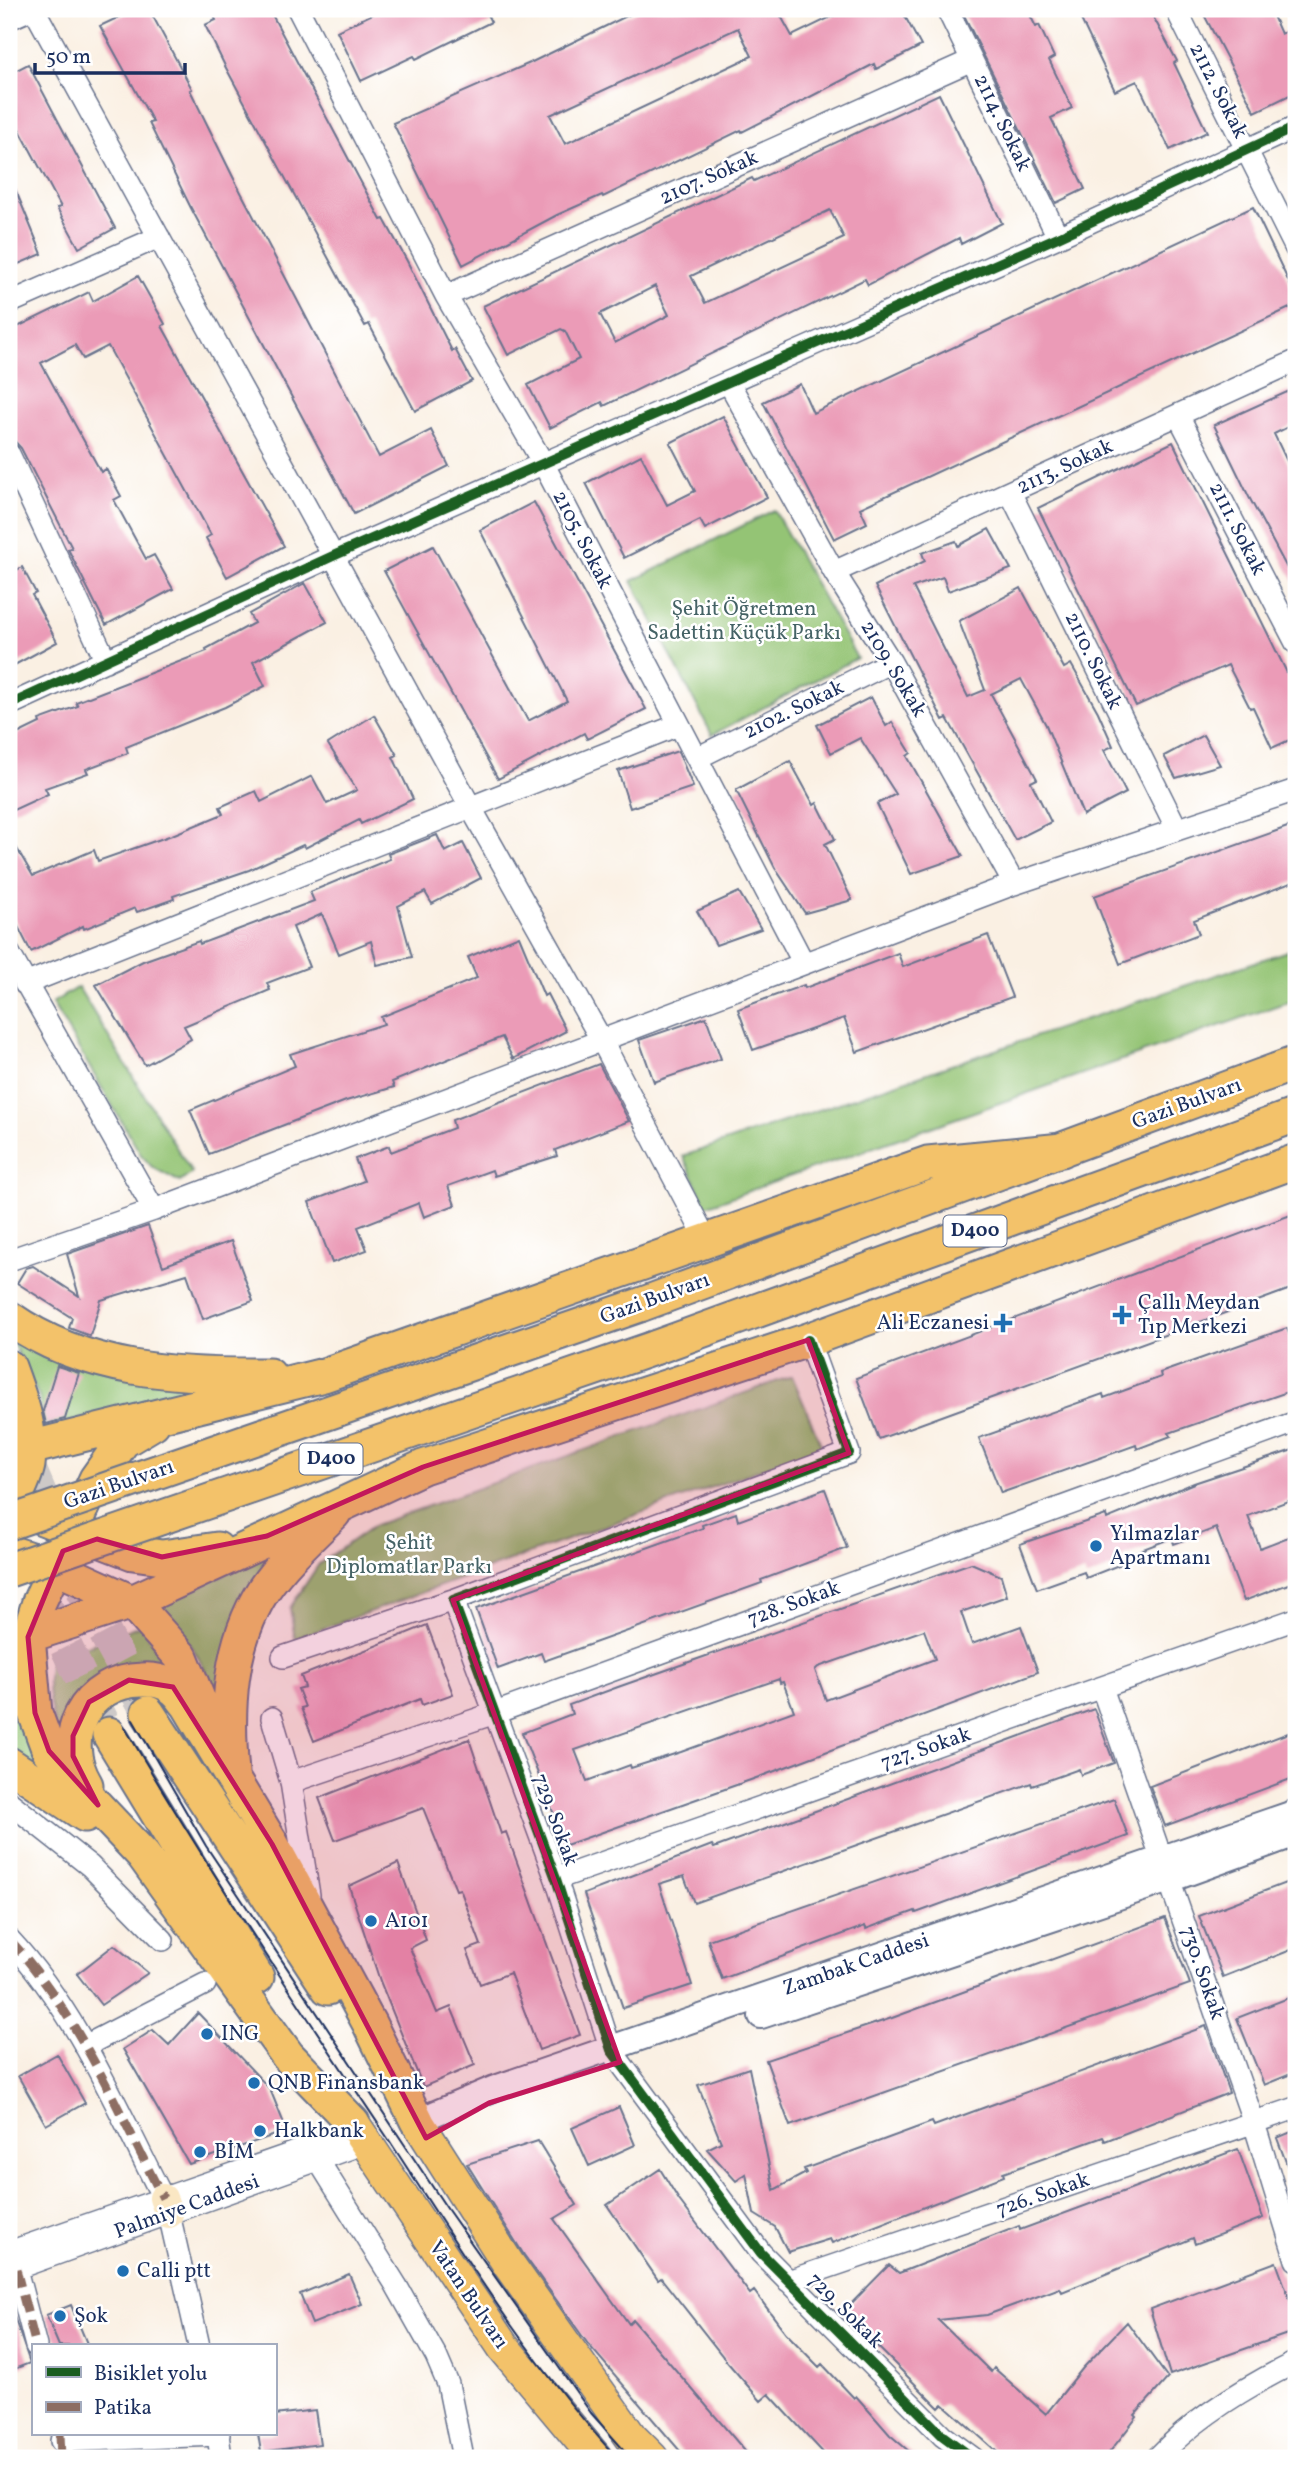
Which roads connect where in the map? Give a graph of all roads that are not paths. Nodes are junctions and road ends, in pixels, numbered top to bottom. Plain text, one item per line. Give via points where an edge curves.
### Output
1 (27, 9) edge
2 (34, 9) edge
3 (298, 9) edge
4 (947, 9) edge
5 (1176, 9) edge
6 (9, 17) edge
7 (972, 60) junction
8 (1296, 127) edge
9 (1248, 151) junction
10 (159, 237) junction
11 (1058, 237) junction
12 (1296, 249) edge
13 (446, 296) junction
14 (9, 303) edge
15 (1296, 361) edge
16 (729, 383) junction
17 (1178, 415) junction
18 (9, 454) edge
19 (542, 463) junction
20 (1010, 492) junction
21 (333, 556) junction
22 (834, 572) junction
23 (1296, 643) edge
24 (106, 661) junction
25 (891, 662) junction
26 (9, 705) edge
27 (678, 725) junction
28 (697, 758) junction
29 (1296, 790) edge
30 (471, 808) junction
31 (1177, 829) junction
32 (1014, 884) junction
33 (10, 960) edge
34 (803, 962) junction
35 (25, 984) junction
36 (602, 1041) junction
37 (1296, 1063) edge
38 (1296, 1115) edge
39 (1062, 1150) junction
40 (1296, 1161) edge
41 (154, 1210) junction
42 (706, 1239) junction
43 (12, 1259) dead end
44 (9, 1318) edge
45 (808, 1340) junction
46 (9, 1367) edge
47 (324, 1375) junction
48 (167, 1414) junction
49 (1296, 1422) edge
50 (18, 1450) edge
51 (346, 1499) junction
52 (9, 1511) edge
53 (72, 1530) junction
54 (267, 1536) junction
55 (9, 1552) edge
56 (55, 1567) junction
57 (9, 1570) edge
58 (453, 1600) junction
59 (132, 1602) junction
60 (1296, 1619) edge
61 (19, 1640) edge
62 (283, 1657) dead end
63 (1102, 1688) junction
64 (148, 1713) tunnel mouth
65 (495, 1713) junction
66 (272, 1718) dead end
67 (109, 1734) tunnel mouth
68 (9, 1764) edge
69 (232, 1781) junction
70 (291, 1782) junction
71 (9, 1802) edge
72 (98, 1805) junction
73 (1296, 1812) edge
74 (1296, 1834) edge
75 (143, 1855) junction
76 (1165, 1870) junction
77 (556, 1879) junction
78 (313, 1922) junction
79 (9, 1939) edge
80 (163, 1940) dead end
81 (205, 1984) dead end
82 (85, 2046) junction
83 (615, 2056) junction
84 (1296, 2108) edge
85 (1255, 2123) junction
86 (421, 2129) junction
87 (359, 2133) junction
88 (318, 2160) junction
89 (166, 2206) junction
90 (1296, 2260) edge
91 (11, 2264) edge
92 (788, 2281) junction
93 (35, 2344) edge
94 (199, 2344) edge
95 (1296, 2362) edge
96 (201, 2436) edge
97 (219, 2436) edge
98 (61, 2444) edge
99 (221, 2458) edge
100 (463, 2458) edge
101 (596, 2458) edge
102 (652, 2458) edge
103 (973, 2458) edge
104 (1157, 2458) edge

1 - 6 street
2 - 10 street
3 - 13 street, 2105. Sokak
4 - 7 street, 2114. Sokak
5 - 9 street, 2112. Sokak
7 - 11 street, 2114. Sokak
7 - 13 street, 2107. Sokak
8 - 9 street
9 - 11 street
9 - 12 street, 2112. Sokak
10 - 14 street
10 - 21 street
11 - 16 street
13 - 19 street, 2105. Sokak
15 - 17 street, 2113. Sokak
16 - 19 street
16 - 22 street, 2109. Sokak
17 - 20 street, 2113. Sokak
17 - 23 street, 2111. Sokak
18 - 24 street
19 - 21 street
19 - 27 street, 2105. Sokak
20 - 22 street, 2113. Sokak
20 - 31 street, 2110. Sokak
21 - 24 street
21 - 30 street
22 - 25 street, 2109. Sokak
24 - 26 street
25 - 28 street, 2102. Sokak
25 - 32 street, 2109. Sokak
27 - 28 street, 2105. Sokak
27 - 30 street
28 - 34 street, 2105. Sokak
29 - 31 street
30 - 35 street
30 - 36 street
31 - 32 street
32 - 34 street
33 - 35 street
34 - 36 street
35 - 41 street
36 - 41 street
36 - 42 street
37 - 39 highway, Gazi Bulvarı / D400
38 - 57 highway, Gazi Bulvarı / D400, bridge via 654,1348
39 - 42 highway via 928,1163
39 - 52 highway, Gazi Bulvarı / D400, bridge via 640,1305
40 - 45 highway
41 - 43 street
42 - 47 highway
44 - 47 highway via 81,1356 136,1369 205,1376
45 - 51 highway via 423,1466
45 - 58 street via 849,1453
46 - 50 highway via 23,1404
47 - 48 highway
48 - 50 highway
48 - 53 highway via 123,1441 96,1479
49 - 65 street, 728. Sokak
50 - 52 highway via 28,1466
51 - 54 highway
51 - 69 highway via 265,1588 246,1623 229,1703
52 - 53 highway
53 - 54 highway via 133,1553 162,1557
53 - 56 highway
54 - 59 highway
55 - 56 highway
56 - 59 highway
56 - 61 highway
58 - 62 street
58 - 65 street, 729. Sokak
59 - 61 highway
59 - 69 highway via 181,1657
60 - 63 street, 727. Sokak
61 - 72 highway via 35,1713 49,1751
63 - 76 street, 730. Sokak
63 - 77 street, 727. Sokak
64 - 86 highway
65 - 70 street, 728. Sokak
65 - 77 street, 729. Sokak
66 - 70 street
67 - 87 highway via 224,1926
68 - 75 highway
69 - 72 highway via 173,1687 149,1679 129,1680 89,1702 73,1736 78,1772
69 - 78 highway
70 - 78 street
71 - 80 street via 90,1866
72 - 75 highway
73 - 76 street, Zambak Caddesi
74 - 76 street, Zambak Caddesi
75 - 87 highway via 288,2056
76 - 83 street, Zambak Caddesi
76 - 85 street, 730. Sokak
77 - 83 street, 729. Sokak
78 - 86 highway
79 - 82 street via 68,2013
81 - 82 street
82 - 89 street
83 - 86 street, Zambak Caddesi via 495,2088
83 - 92 street, 729. Sokak via 761,2253
84 - 85 street, 726. Sokak
85 - 90 street, 730. Sokak
85 - 92 street, 726. Sokak
86 - 102 main road via 509,2265 631,2437
87 - 88 street, Palmiye Caddesi
87 - 89 street, Palmiye Caddesi via 325,2141
87 - 101 main road, Vatan Bulvarı via 504,2348
88 - 89 street, Palmiye Caddesi
88 - 100 street via 436,2356
89 - 91 street, Palmiye Caddesi
89 - 94 street
91 - 93 street
92 - 103 street, 729. Sokak via 943,2436
95 - 104 street via 1259,2380 1172,2442
96 - 98 street
97 - 99 street

